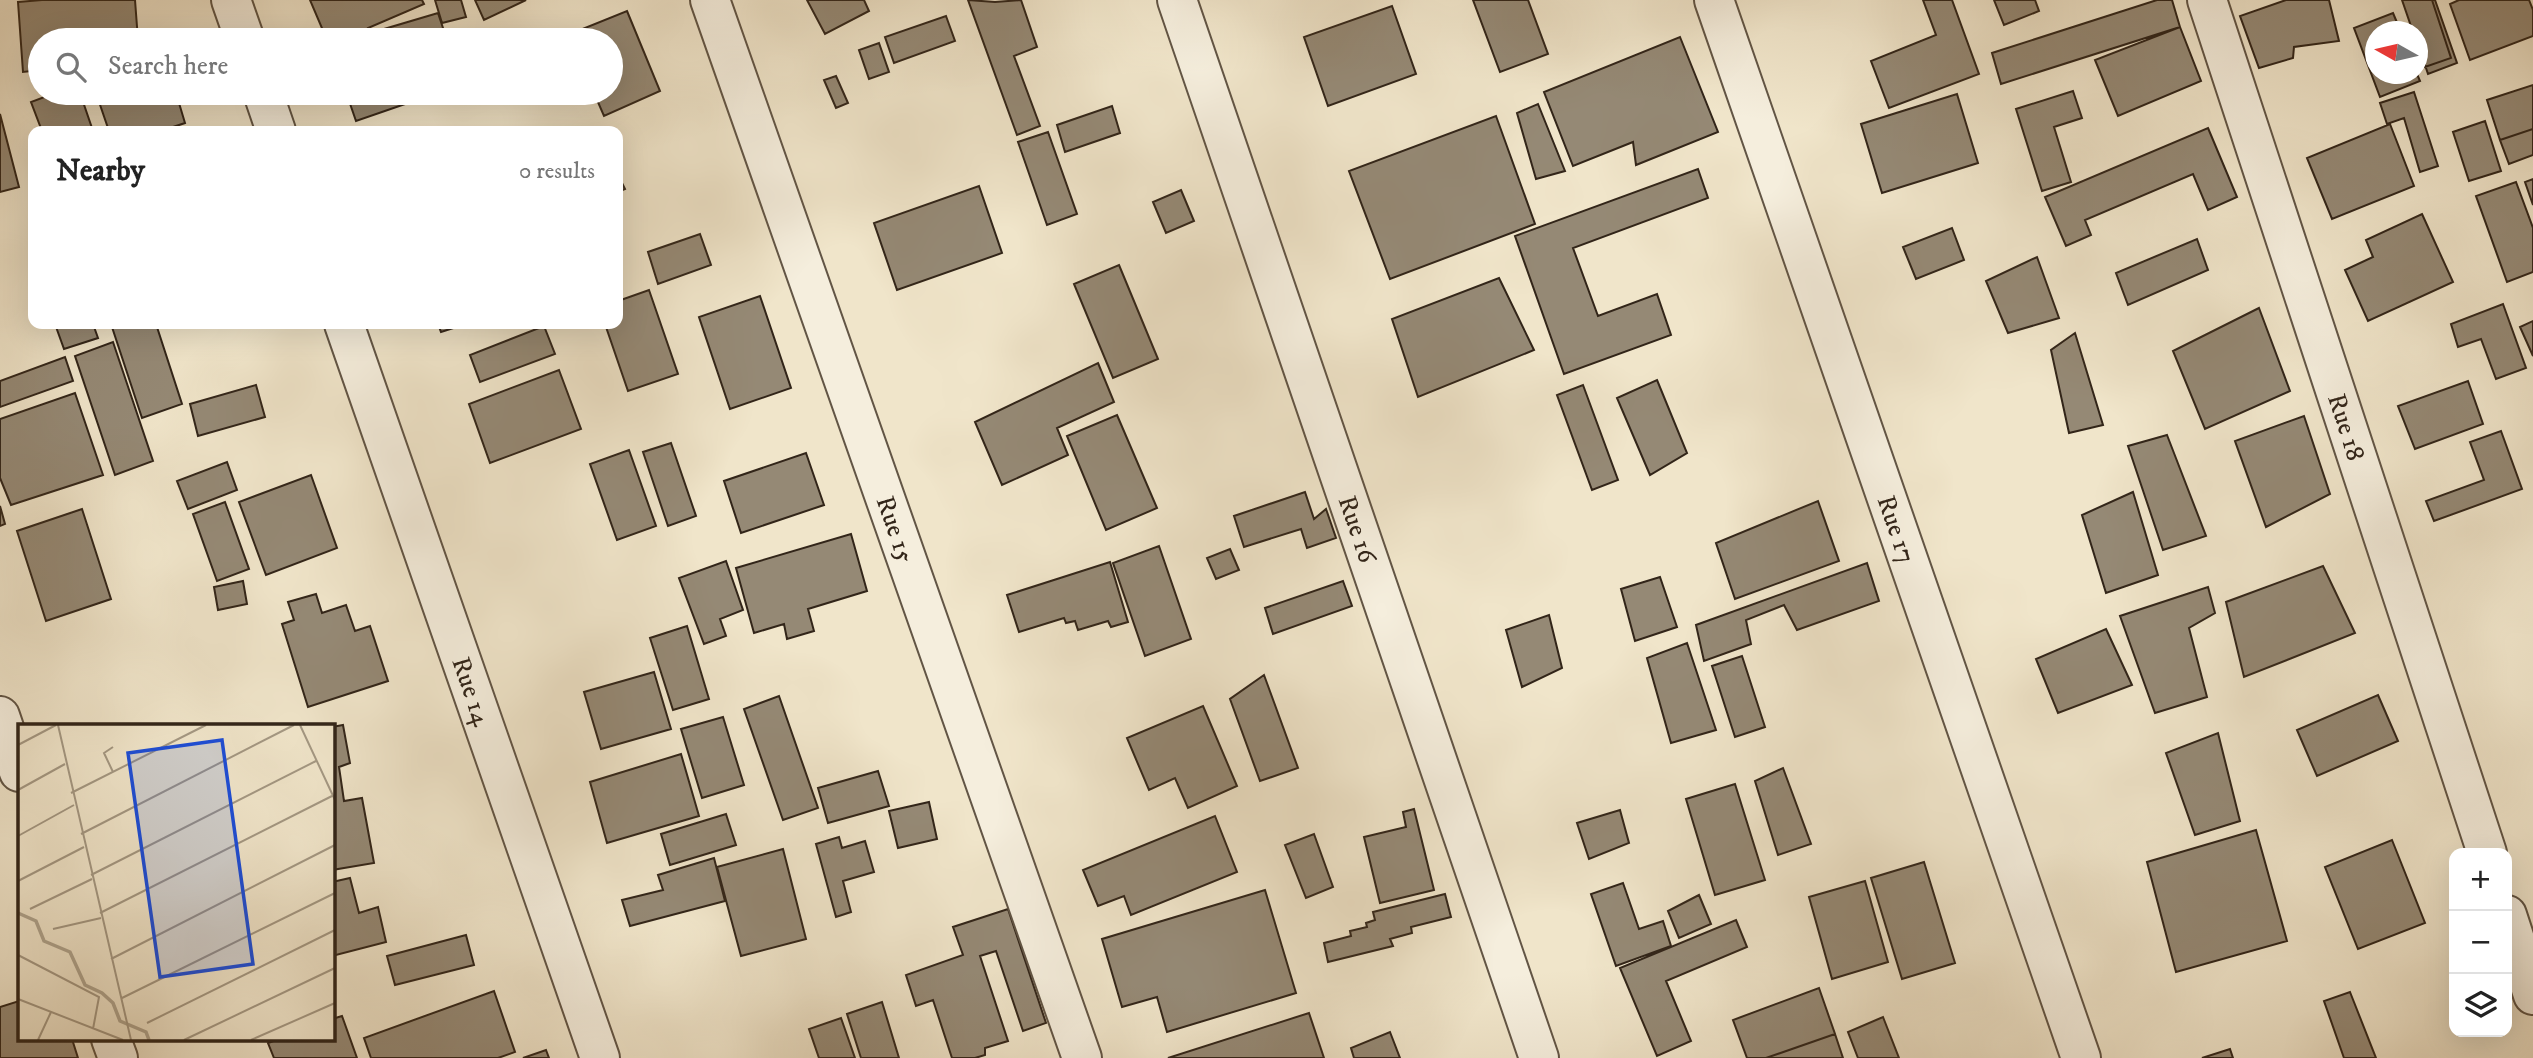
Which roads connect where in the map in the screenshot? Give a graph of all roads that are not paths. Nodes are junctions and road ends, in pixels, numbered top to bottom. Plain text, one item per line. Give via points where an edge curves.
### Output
1 (231, 0) edge
2 (710, 0) edge
3 (1177, 0) edge
4 (1714, 0) edge
5 (2207, 0) edge
6 (241, 28) edge
7 (267, 105) edge
8 (274, 126) edge
9 (346, 329) edge
10 (0, 716) edge
11 (18, 769) edge
12 (2485, 848) edge
13 (2512, 930) edge
14 (2533, 995) edge
15 (111, 1040) edge
16 (118, 1058) edge
17 (600, 1058) edge
18 (1082, 1058) edge
19 (1539, 1058) edge
20 (2081, 1058) edge

1 - 6 street
2 - 18 street, Rue 15
3 - 19 street, Rue 16
4 - 20 street, Rue 17
5 - 12 street, Rue 18
7 - 8 street
9 - 17 street, Rue 14
10 - 11 street
13 - 14 street
15 - 16 street

